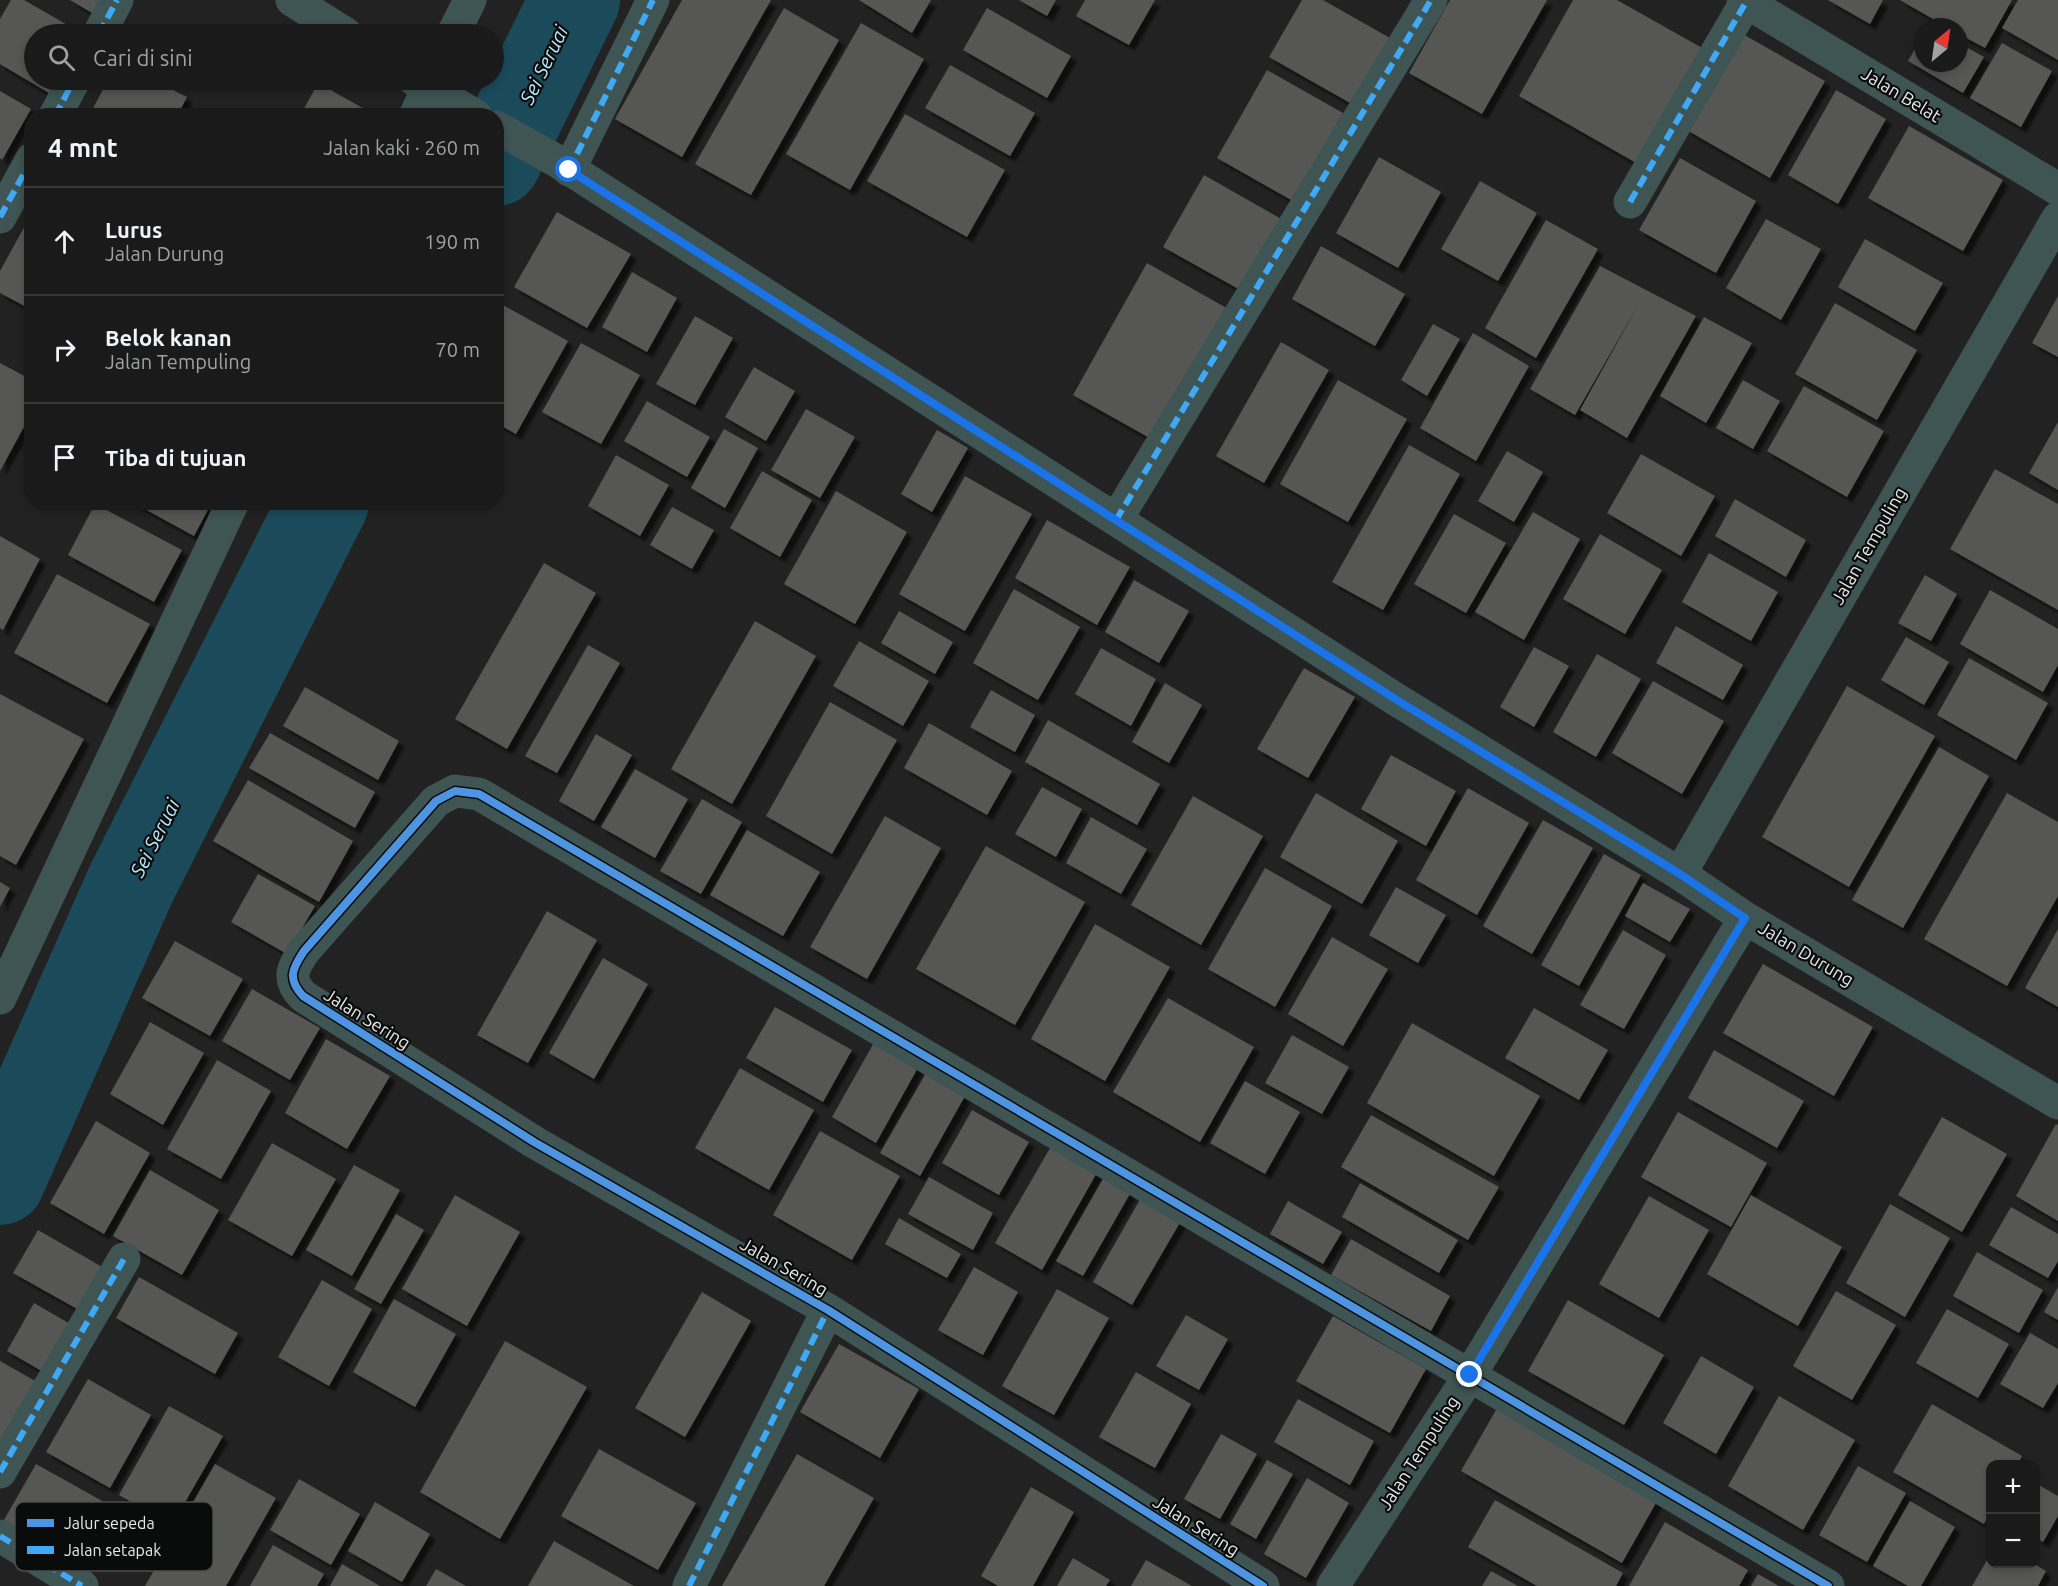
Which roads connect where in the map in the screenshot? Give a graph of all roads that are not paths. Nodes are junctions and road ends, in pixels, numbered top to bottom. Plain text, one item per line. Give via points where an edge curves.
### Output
1 (117, 0) edge
2 (292, 0) edge
3 (470, 0) edge
4 (653, 0) edge
5 (1431, 0) edge
6 (1745, 1) edge
7 (104, 24) edge
8 (330, 24) edge
9 (458, 24) edge
10 (69, 90) edge
11 (59, 108) edge
12 (504, 132) edge
13 (563, 165) junction
14 (24, 174) edge
15 (2058, 189) edge
16 (1630, 202) dead end
17 (0, 217) edge
18 (2058, 218) edge
19 (229, 510) edge
20 (1116, 520) junction
21 (1680, 874) junction
22 (1745, 918) junction
23 (0, 998) edge
24 (2058, 1103) edge
25 (124, 1259) dead end
26 (828, 1310) junction
27 (1470, 1375) junction
28 (0, 1472) edge
29 (0, 1536) edge
30 (15, 1545) edge
31 (57, 1571) edge
32 (82, 1586) edge
33 (689, 1586) edge
34 (1263, 1586) edge
35 (1332, 1586) edge
36 (1828, 1586) edge

1 - 7 street
2 - 8 street
3 - 9 street
4 - 13 street
5 - 20 street
6 - 15 street, Jalan Belat
6 - 16 street
10 - 11 street
12 - 13 street, Jalan Durung
13 - 20 street, Jalan Durung
14 - 17 street
18 - 21 street, Jalan Tempuling
19 - 23 street
20 - 21 street, Jalan Durung via 1397,700
21 - 22 street, Jalan Durung
22 - 24 street, Jalan Durung
22 - 27 street, Jalan Tempuling
25 - 28 street
26 - 27 street, Jalan Sering via 534,1142 303,996 291,978 304,951 436,801 455,791 479,794
26 - 33 street
26 - 34 street, Jalan Sering
27 - 35 street, Jalan Tempuling
27 - 36 street
29 - 30 street
31 - 32 street

